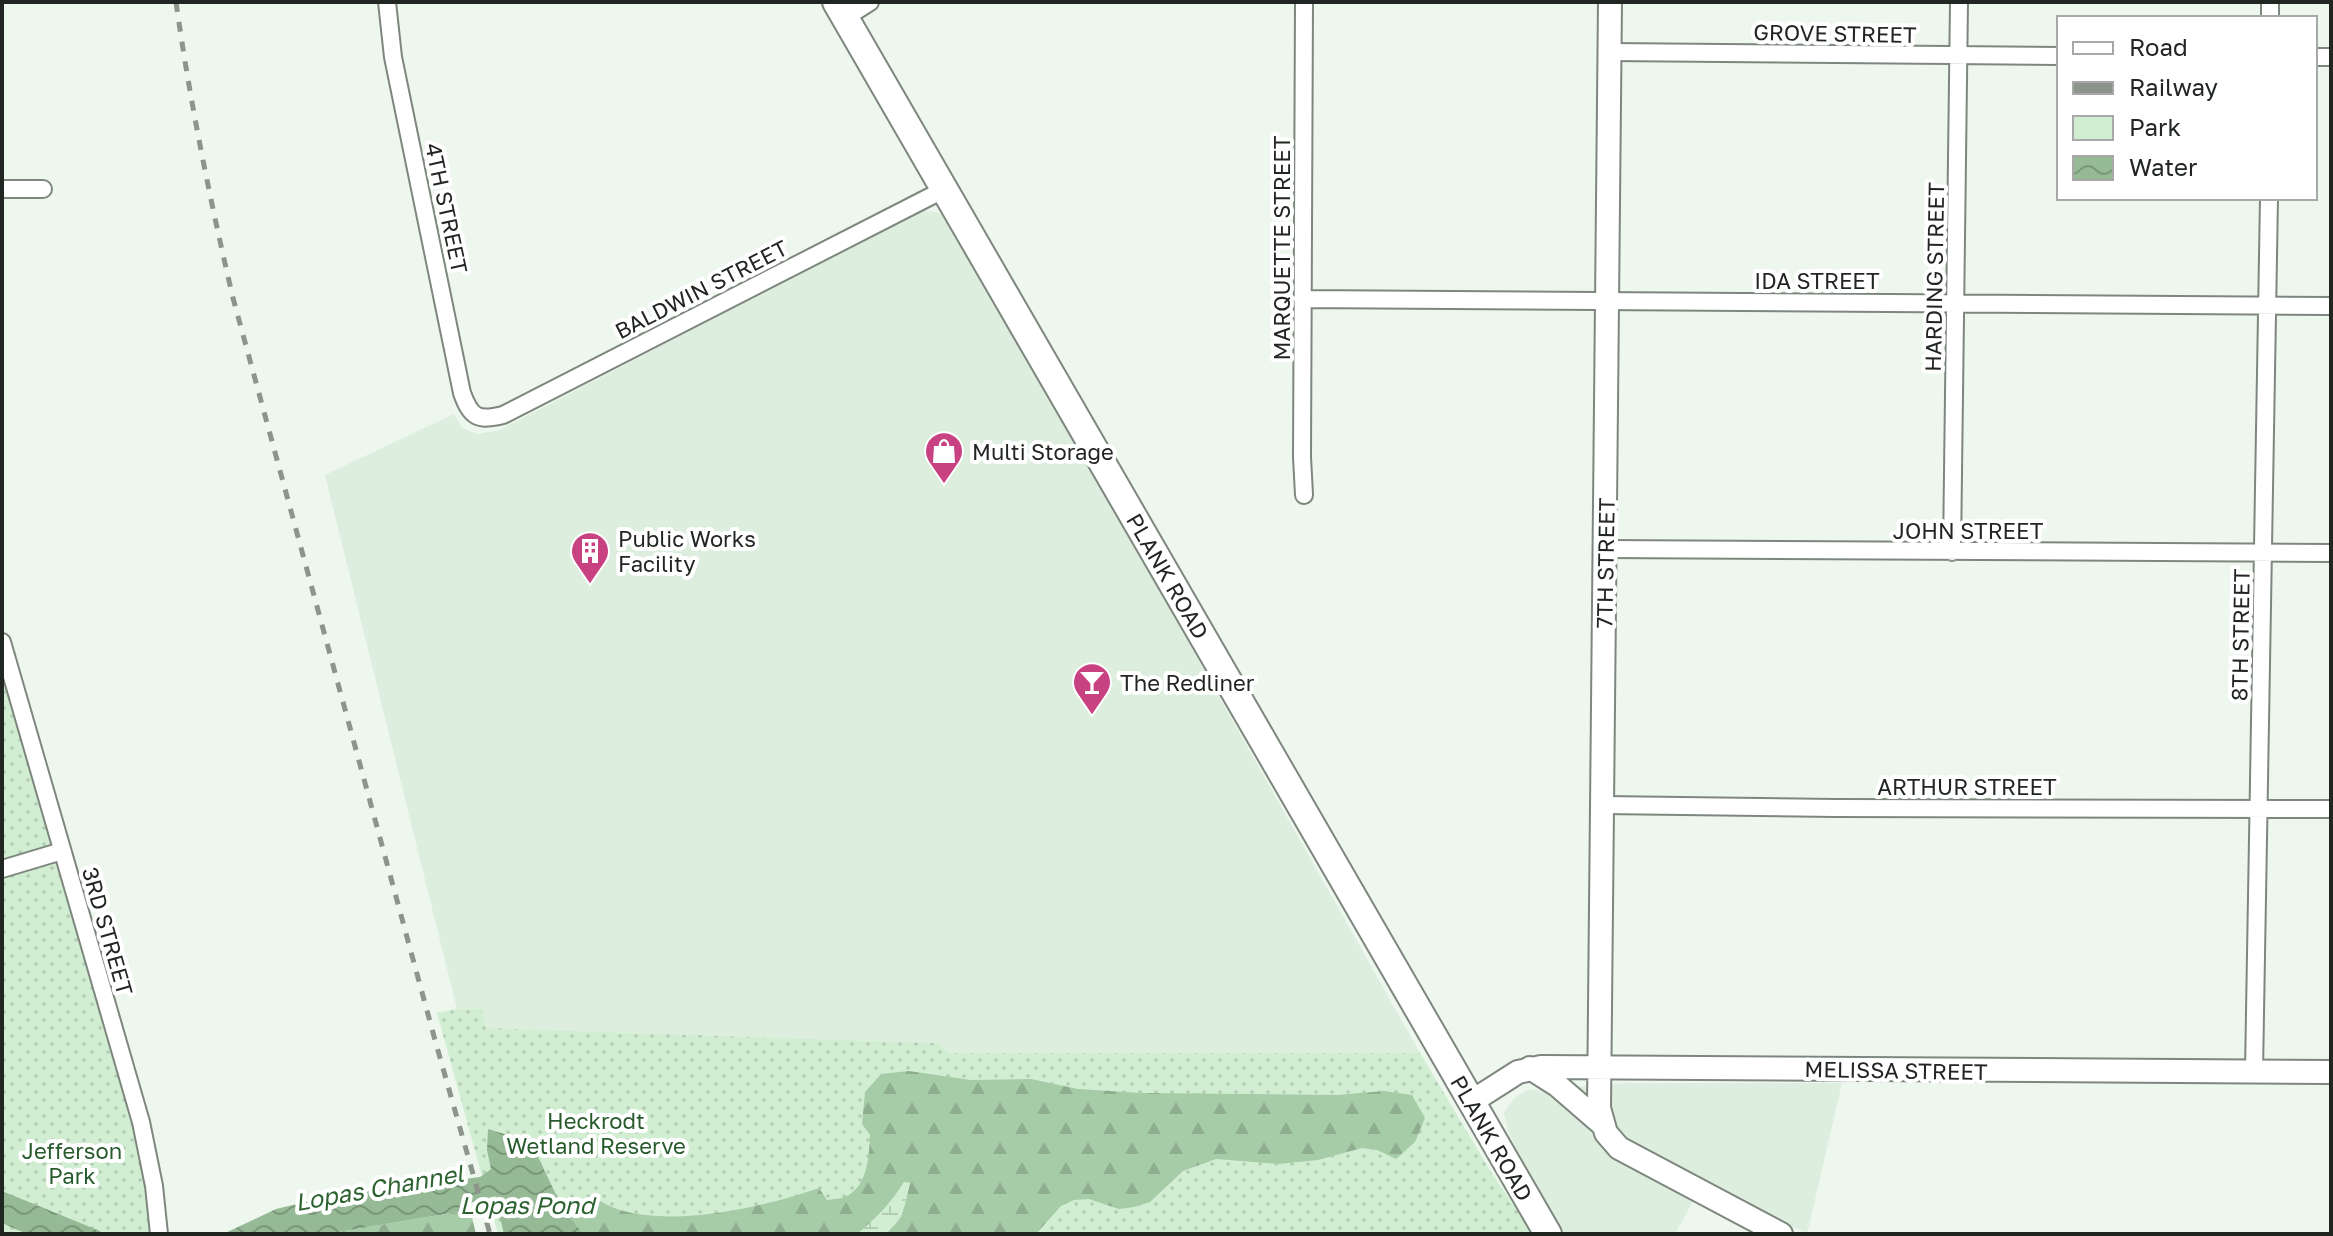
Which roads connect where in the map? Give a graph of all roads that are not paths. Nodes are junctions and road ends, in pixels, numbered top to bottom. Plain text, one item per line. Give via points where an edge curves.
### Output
1 (387, 2) edge
2 (870, 2) edge
3 (1304, 2) edge
4 (1610, 2) edge
5 (1959, 2) edge
6 (840, 10) edge
7 (1610, 52) junction
8 (1959, 56) junction
9 (2057, 56) edge
10 (2, 189) edge
11 (43, 189) dead end
12 (943, 190) junction
13 (2269, 200) edge
14 (1302, 299) junction
15 (1607, 300) junction
16 (1955, 302) junction
17 (2267, 305) junction
18 (2331, 306) edge
19 (477, 418) joint
20 (1304, 495) dead end
21 (1605, 549) junction
22 (1952, 552) junction
23 (2263, 553) junction
24 (2331, 553) edge
25 (2, 642) edge
26 (1603, 805) junction
27 (2259, 808) junction
28 (2331, 809) edge
29 (62, 851) junction
30 (2, 869) edge
31 (1530, 1068) junction
32 (1600, 1068) junction
33 (2254, 1072) junction
34 (2331, 1072) edge
35 (1471, 1102) junction
36 (1602, 1124) junction
37 (159, 1234) edge
38 (1548, 1234) edge
39 (1781, 1234) edge

1 - 19 street, 4TH STREET via 393,57 462,393
2 - 6 street
3 - 14 street, MARQUETTE STREET
4 - 7 street, 7TH STREET
5 - 8 street, HARDING STREET
6 - 12 main road, PLANK ROAD
7 - 8 street, GROVE STREET
7 - 15 street, 7TH STREET
8 - 9 street, GROVE STREET
8 - 16 street, HARDING STREET
10 - 11 street
12 - 19 street, BALDWIN STREET via 503,415
12 - 35 main road, PLANK ROAD
13 - 17 street, 8TH STREET
14 - 15 street, IDA STREET
14 - 20 street, MARQUETTE STREET
15 - 16 street, IDA STREET
15 - 21 street, 7TH STREET
16 - 17 street, IDA STREET
16 - 22 street, HARDING STREET
17 - 18 street, IDA STREET
17 - 23 street, 8TH STREET
21 - 22 street, JOHN STREET
21 - 26 street, 7TH STREET
22 - 23 street, JOHN STREET
23 - 24 street, JOHN STREET
23 - 27 street, 8TH STREET
25 - 29 street, 3RD STREET
26 - 27 street, ARTHUR STREET
26 - 32 street, 7TH STREET
27 - 28 street, ARTHUR STREET
27 - 33 street, 8TH STREET
29 - 30 street
29 - 37 street, 3RD STREET via 141,1122
31 - 32 street, MELISSA STREET
31 - 35 street, MELISSA STREET
31 - 36 street
32 - 33 street, MELISSA STREET
32 - 36 street, 7TH STREET
33 - 34 street, MELISSA STREET
35 - 38 main road, PLANK ROAD
36 - 39 street via 1619,1148

